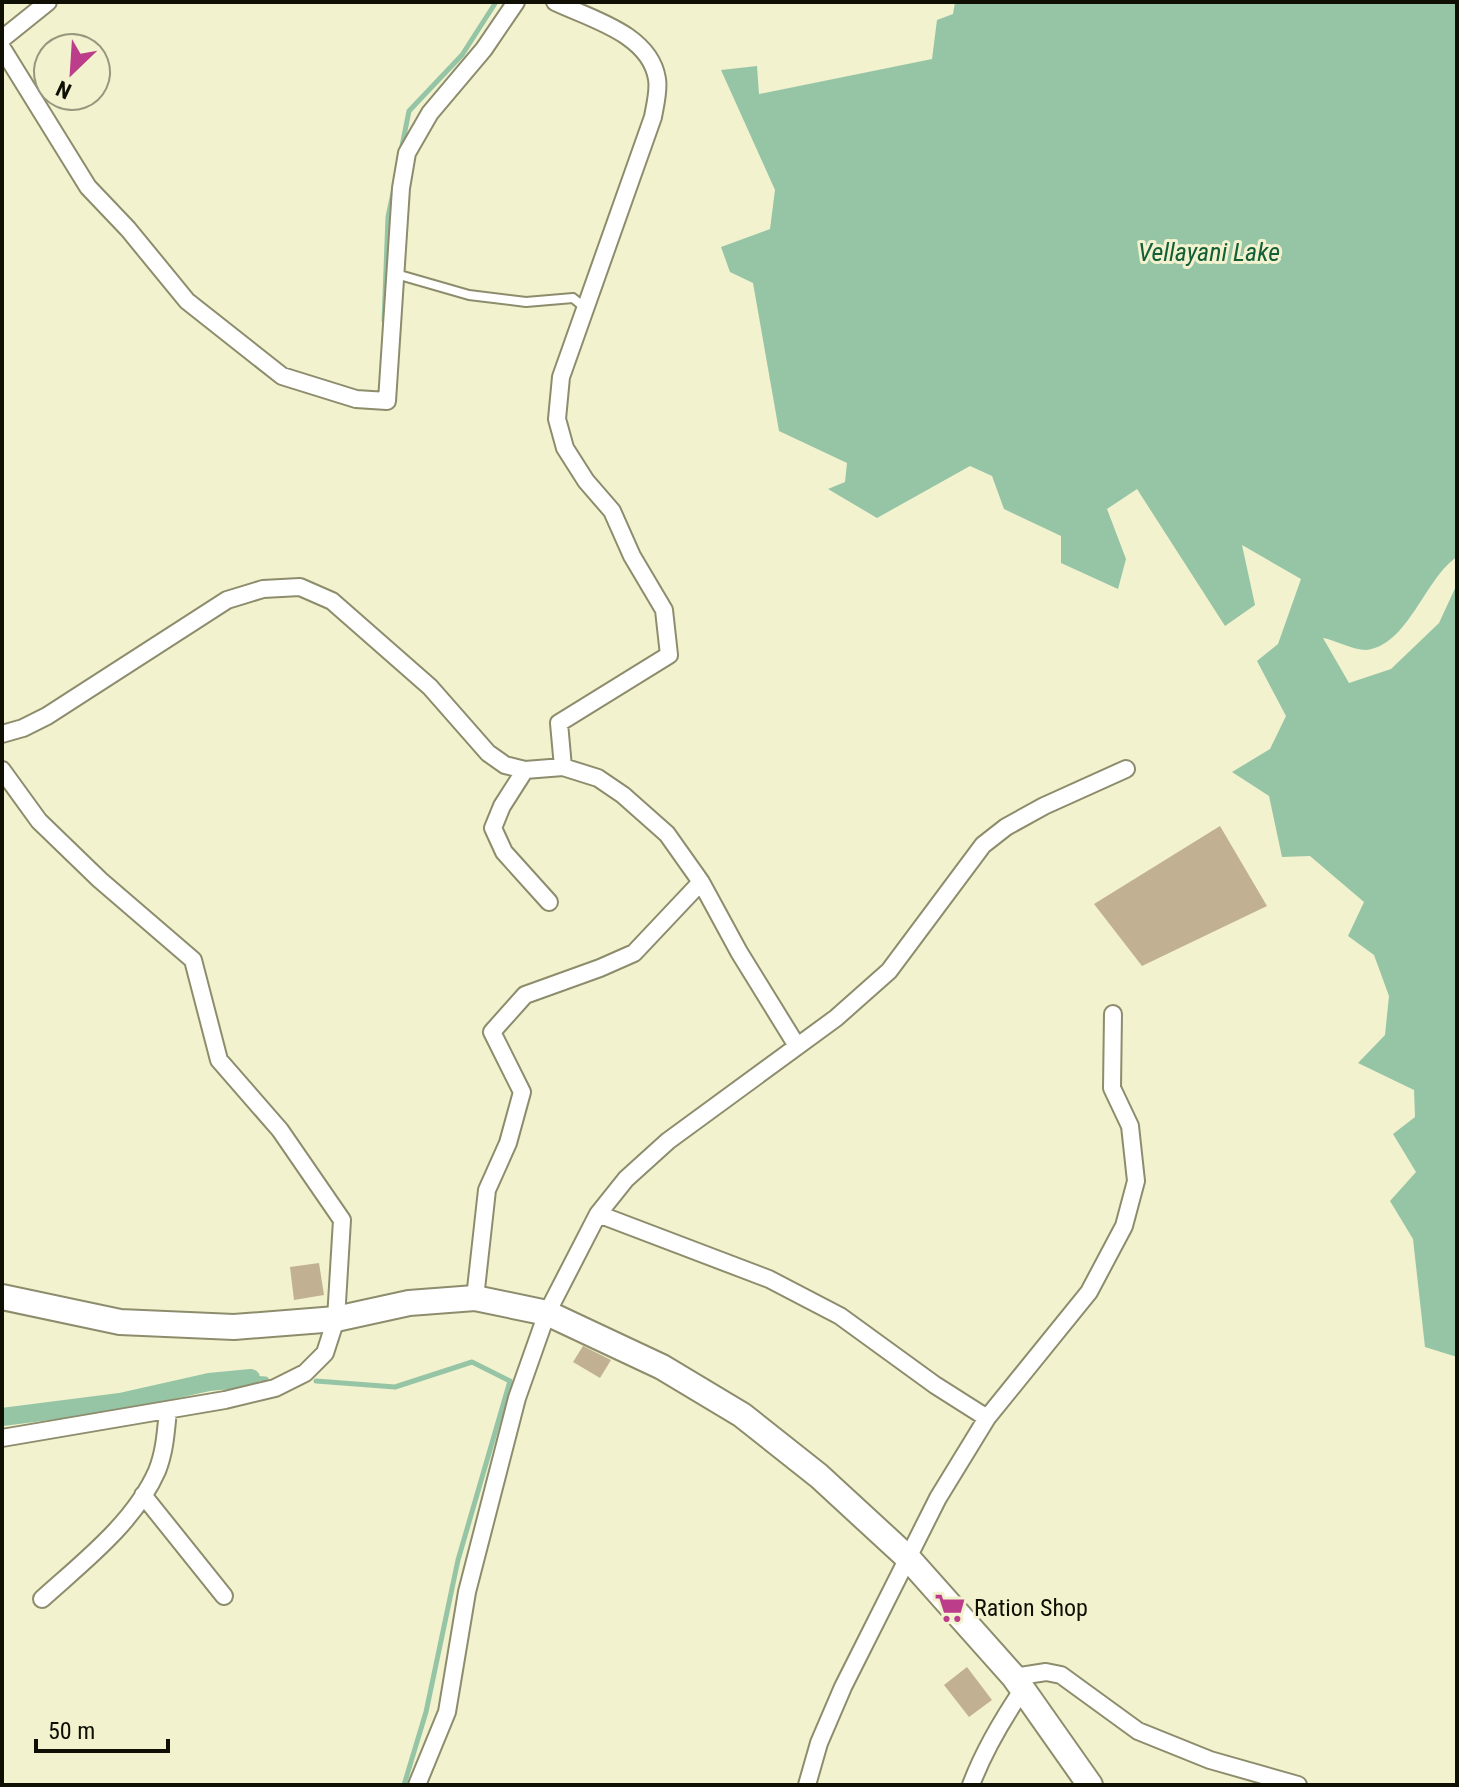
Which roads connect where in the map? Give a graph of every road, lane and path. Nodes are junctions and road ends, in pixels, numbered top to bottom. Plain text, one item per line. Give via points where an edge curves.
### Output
1 (48, 2) edge
2 (516, 2) edge
3 (555, 2) edge
4 (2, 39) edge
5 (2, 48) edge
6 (396, 274) junction
7 (585, 308) junction
8 (2, 734) edge
9 (563, 767) junction
10 (1126, 769) dead end
11 (2, 770) edge
12 (525, 770) junction
13 (701, 882) junction
14 (549, 902) dead end
15 (1113, 1014) dead end
16 (797, 1046) junction
17 (598, 1214) junction
18 (2, 1297) edge
19 (475, 1298) junction
20 (547, 1313) junction
21 (336, 1319) junction
22 (168, 1410) junction
23 (987, 1418) junction
24 (2, 1438) edge
25 (143, 1495) junction
26 (908, 1558) junction
27 (224, 1596) dead end
28 (42, 1599) dead end
29 (1018, 1683) junction
30 (417, 1785) edge
31 (807, 1785) edge
32 (971, 1785) edge
33 (1090, 1785) edge
34 (1298, 1785) edge

1 - 4 street
2 - 6 street via 430,113 407,153
3 - 7 street via 640,46 652,61 657,81 653,117
5 - 6 street via 88,187 187,301 282,376 356,399 387,401
6 - 7 lane via 483,297 526,302 573,298
7 - 9 street via 561,377 557,419 565,448 612,511 664,610 669,655 559,723
8 - 12 street via 47,716 227,600 263,589 300,587 332,601 430,687 488,753
9 - 12 street
9 - 13 street via 598,778 623,795 667,834
10 - 16 street via 1044,806 983,845 889,971
11 - 21 street via 39,821 193,960 219,1060 280,1130 342,1220
12 - 14 street via 493,828 504,852
13 - 16 street
13 - 19 street via 634,953 525,995 492,1032 522,1092 487,1190
15 - 23 street via 1112,1088 1130,1126 1136,1181 1124,1226 1089,1292
16 - 17 street via 668,1141 626,1179
17 - 20 street
17 - 23 street via 769,1279 840,1316
18 - 21 street via 120,1322 234,1327
19 - 20 street
19 - 21 street via 409,1303
20 - 26 street via 662,1367 742,1415 819,1476
20 - 30 street via 517,1398 467,1592 447,1712
21 - 22 street via 325,1353 305,1373 275,1388
22 - 24 street
22 - 25 street via 163,1451
23 - 26 street
25 - 27 street
25 - 28 street via 93,1553
26 - 29 street
26 - 31 street via 843,1687
29 - 32 street
29 - 33 street
29 - 34 street via 1046,1672 1061,1675 1138,1731 1210,1760

